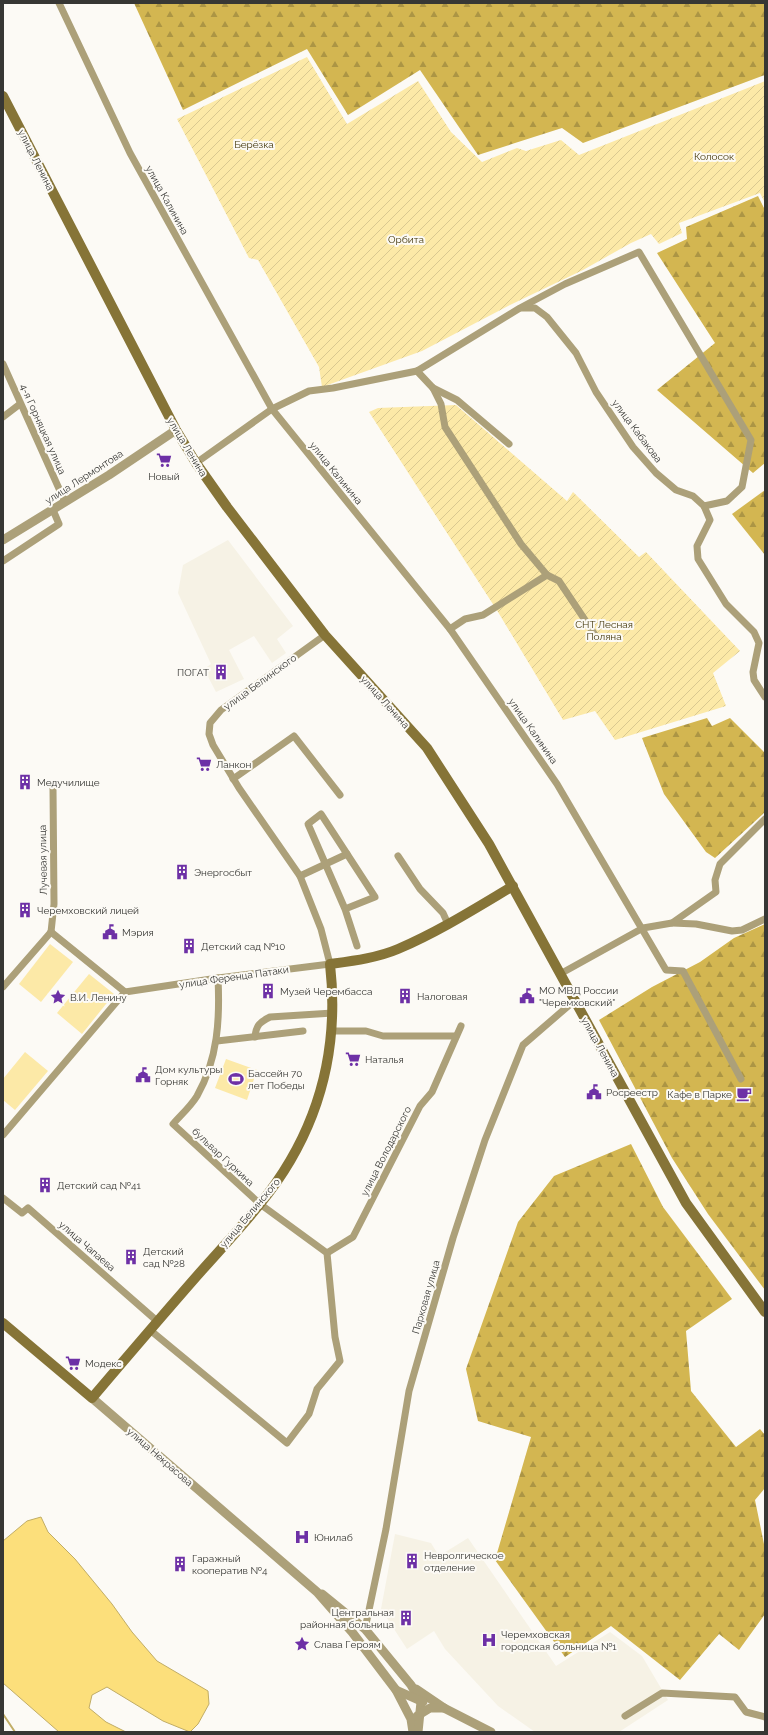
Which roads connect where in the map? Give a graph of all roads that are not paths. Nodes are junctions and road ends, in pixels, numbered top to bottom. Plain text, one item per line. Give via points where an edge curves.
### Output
1 (59, 3) edge
2 (3, 96) edge
3 (520, 308) junction
4 (3, 364) edge
5 (417, 371) junction
6 (433, 388) junction
7 (20, 404) junction
8 (272, 409) junction
9 (3, 417) edge
10 (176, 430) junction
11 (509, 444) dead end
12 (196, 464) junction
13 (65, 502) junction
14 (704, 506) junction
15 (53, 510) junction
16 (3, 540) edge
17 (3, 561) edge
18 (547, 574) junction
19 (450, 629) junction
20 (325, 635) junction
21 (596, 635) dead end
22 (765, 698) edge
23 (233, 779) junction
24 (53, 787) dead end
25 (340, 795) dead end
26 (765, 819) edge
27 (347, 854) junction
28 (398, 856) dead end
29 (326, 864) junction
30 (300, 876) junction
31 (513, 886) junction
32 (345, 909) junction
33 (765, 919) edge
34 (672, 923) junction
35 (448, 924) junction
36 (643, 928) junction
37 (51, 932) junction
38 (357, 946) dead end
39 (330, 964) junction
40 (560, 974) junction
41 (218, 978) junction
42 (4, 985) edge
43 (125, 992) junction
44 (574, 1001) junction
45 (333, 1013) junction
46 (461, 1026) dead end
47 (303, 1031) dead end
48 (332, 1031) junction
49 (456, 1036) junction
50 (255, 1037) junction
51 (217, 1041) junction
52 (741, 1079) dead end
53 (3, 1135) edge
54 (3, 1198) edge
55 (260, 1204) junction
56 (327, 1252) junction
57 (765, 1312) edge
58 (157, 1321) junction
59 (3, 1323) edge
60 (150, 1330) junction
61 (92, 1398) junction
62 (317, 1592) junction
63 (365, 1629) junction
64 (411, 1685) junction
65 (396, 1690) junction
66 (421, 1702) junction
67 (444, 1708) junction
68 (420, 1713) junction
69 (626, 1716) dead end
70 (765, 1717) edge
71 (415, 1730) edge
72 (491, 1732) edge

1 - 8 street, улица Калинина via 130,153
2 - 10 main road, улица Ленина
3 - 5 street
3 - 14 street, улица Кабакова via 535,308 546,317 576,353 596,392 633,447 656,473 676,490 693,496
3 - 14 street via 566,284 639,252 751,440 742,487 727,501
4 - 7 street, 4-я Горняцкая улица
5 - 6 street
5 - 8 street via 309,391
6 - 11 street via 457,400
6 - 18 street via 441,404 445,427 521,544
7 - 9 street
7 - 13 street, 4-я Горняцкая улица
8 - 12 street
8 - 19 street, улица Калинина
10 - 12 main road, улица Ленина
10 - 13 street, улица Лермонтова
12 - 20 main road, улица Ленина
13 - 15 street, улица Лермонтова
14 - 22 street via 710,520 697,546 698,559 726,604 754,632 759,644 753,672 754,680
15 - 16 street, улица Лермонтова
15 - 17 street via 58,524
18 - 19 street via 483,615 465,619
18 - 21 street via 559,581
19 - 36 street, улица Калинина via 557,784
20 - 23 street, улица Белинского via 221,710 210,723 209,734 213,745
20 - 31 main road, улица Ленина via 426,748 489,844
23 - 25 street via 294,736
23 - 30 street, улица Белинского
24 - 37 street, Лучевая улица via 54,904
26 - 34 street via 720,864 715,880 716,892
27 - 29 street
27 - 29 street via 321,814 308,824
27 - 32 street via 375,897
28 - 35 street via 420,889 443,913
29 - 30 street
29 - 32 street
30 - 39 street, улица Белинского via 321,929
31 - 35 main road, улица Ференца Патаки
31 - 40 main road, улица Ленина
32 - 38 street
33 - 34 street via 732,932 696,924
34 - 36 street
35 - 39 main road, улица Ференца Патаки via 397,950
36 - 40 street
36 - 52 street, улица Калинина via 666,970 683,971
37 - 42 street
37 - 43 street
39 - 41 street, улица Ференца Патаки
39 - 45 main road, улица Белинского
40 - 44 main road, улица Ленина
41 - 43 street, улица Ференца Патаки
41 - 51 street via 220,1010
43 - 53 street
44 - 57 main road, улица Ленина via 686,1203
44 - 63 street, Парковая улица via 523,1045 485,1140 453,1238 409,1391 386,1529
45 - 48 main road, улица Белинского
45 - 50 street via 270,1017 256,1027
46 - 49 street, улица Володарского
47 - 50 street
48 - 49 street via 366,1031 383,1036
48 - 55 main road, улица Белинского via 322,1090 313,1114 282,1175
49 - 56 street, улица Володарского via 432,1092 420,1106 353,1237
50 - 51 street
51 - 55 street, бульвар Гуркина via 207,1075 196,1097 173,1124
54 - 58 street, улица Чапаева via 22,1213 28,1208
55 - 56 street, бульвар Гуркина
55 - 58 main road, улица Белинского
56 - 60 street via 335,1337 340,1361 317,1389 309,1414 287,1443
58 - 60 main road, улица Белинского
59 - 61 main road, улица Некрасова
60 - 61 main road, улица Белинского
61 - 62 street, улица Некрасова
62 - 63 street, улица Некрасова
62 - 65 street, улица Некрасова via 352,1632
63 - 64 street, улица Некрасова
64 - 66 street
64 - 67 street
65 - 66 street
65 - 71 street, улица Некрасова
66 - 67 street
66 - 68 street
67 - 68 street via 430,1708
67 - 72 street
68 - 71 street via 416,1717
69 - 70 street via 662,1693 735,1697 746,1712

